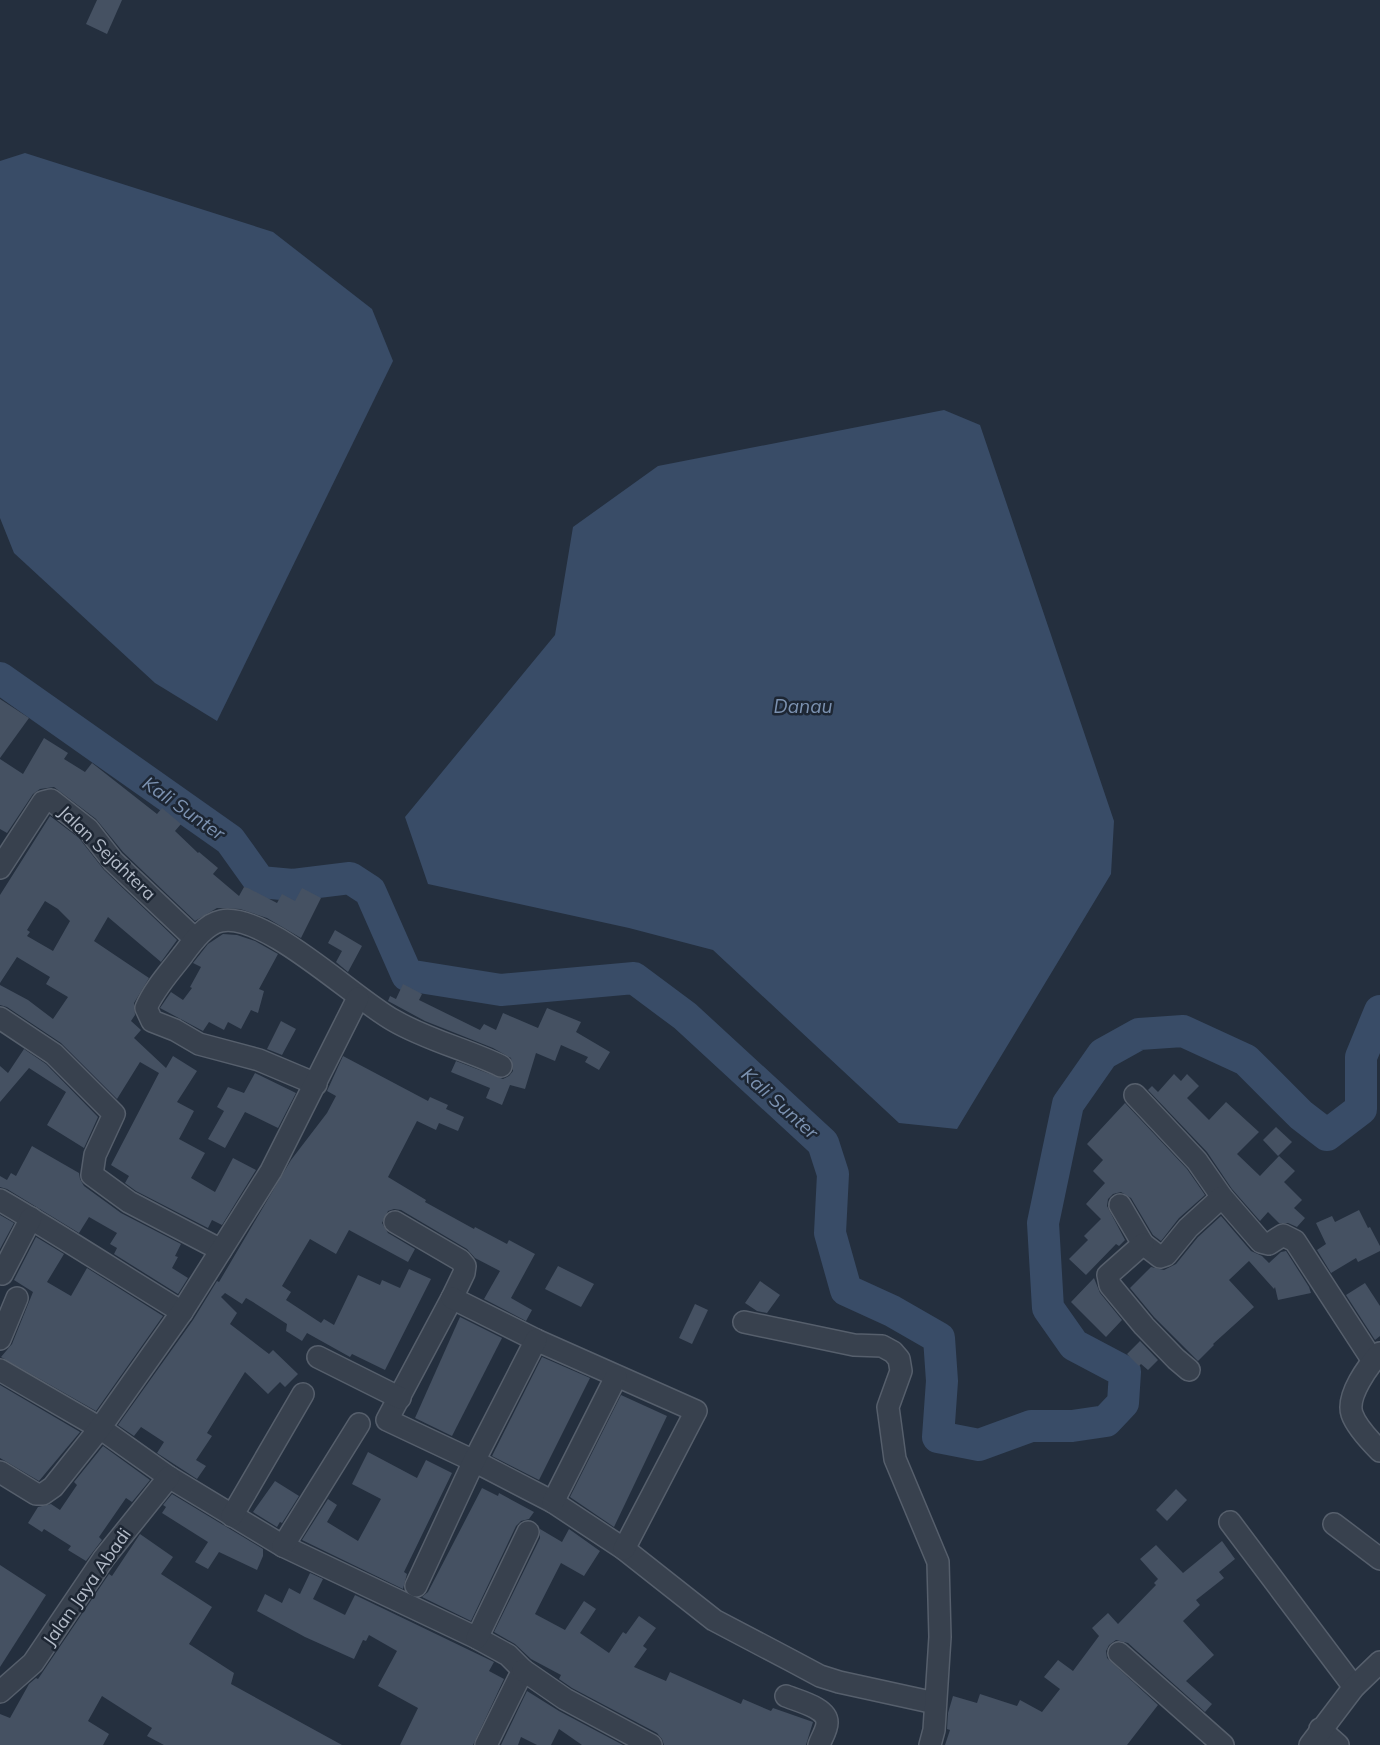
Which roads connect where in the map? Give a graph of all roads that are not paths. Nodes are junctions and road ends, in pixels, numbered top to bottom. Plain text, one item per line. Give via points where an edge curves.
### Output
1 (0, 868) edge
2 (195, 939) junction
3 (358, 998) junction
4 (0, 1018) edge
5 (501, 1066) dead end
6 (316, 1084) junction
7 (1135, 1096) dead end
8 (1222, 1196) junction
9 (0, 1200) edge
10 (1120, 1205) dead end
11 (31, 1218) junction
12 (395, 1222) dead end
13 (1143, 1244) junction
14 (221, 1250) junction
15 (2, 1274) dead end
16 (17, 1298) dead end
17 (452, 1298) junction
18 (182, 1312) junction
19 (744, 1322) dead end
20 (0, 1339) edge
21 (536, 1340) junction
22 (318, 1357) dead end
23 (1376, 1357) edge
24 (0, 1370) edge
25 (1189, 1370) dead end
26 (617, 1377) junction
27 (303, 1394) dead end
28 (400, 1398) junction
29 (359, 1424) dead end
30 (100, 1428) junction
31 (1380, 1451) edge
32 (474, 1461) junction
33 (0, 1472) edge
34 (169, 1477) junction
35 (553, 1502) junction
36 (232, 1516) junction
37 (1230, 1522) dead end
38 (1334, 1524) dead end
39 (528, 1532) dead end
40 (284, 1546) junction
41 (624, 1549) junction
42 (1380, 1559) edge
43 (415, 1586) dead end
44 (477, 1638) junction
45 (1119, 1653) dead end
46 (1380, 1662) edge
47 (523, 1670) junction
48 (1353, 1687) junction
49 (0, 1692) edge
50 (786, 1696) dead end
51 (935, 1703) junction
52 (1315, 1737) edge
53 (486, 1745) edge
54 (651, 1745) edge
55 (819, 1745) edge
56 (930, 1745) edge
57 (1223, 1745) edge
58 (1338, 1745) edge

1 - 2 street, Jalan Sejahtera via 43,802 51,800 88,829 113,861
2 - 3 street via 219,921 259,927
2 - 6 street via 151,997 146,1009 152,1021 199,1044 259,1060
3 - 5 street via 394,1021
3 - 6 street
4 - 14 street via 54,1054 114,1114 95,1155 92,1175 129,1202
6 - 14 street via 271,1171
7 - 8 street via 1197,1161
8 - 13 street via 1166,1255 1156,1256
8 - 23 street via 1261,1242 1269,1244 1283,1235 1295,1241
9 - 11 street
10 - 13 street
11 - 15 street
11 - 18 street
12 - 17 street via 465,1266
13 - 25 street via 1108,1275 1110,1286
14 - 18 street
16 - 20 street
17 - 21 street
17 - 28 street
18 - 30 street
19 - 51 street via 854,1345 882,1346 899,1359 901,1371 888,1407 895,1460 938,1562 940,1637
21 - 26 street
21 - 32 street
22 - 28 street
23 - 31 street via 1351,1402 1353,1416
24 - 30 street
26 - 35 street
26 - 41 street via 697,1408
27 - 36 street
28 - 32 street via 387,1420
29 - 40 street
30 - 33 street via 43,1494
30 - 34 street
32 - 35 street
32 - 43 street
34 - 36 street
34 - 49 street, Jalan Jaya Abadi via 104,1558 33,1663
35 - 41 street
36 - 40 street
37 - 48 street
38 - 42 street
39 - 44 street
40 - 44 street
41 - 51 street via 714,1620 820,1676
44 - 47 street via 508,1654
45 - 57 street
46 - 48 street
47 - 53 street
47 - 54 street via 565,1699
48 - 52 street
50 - 55 street via 825,1715 827,1723
51 - 56 street
52 - 58 street

